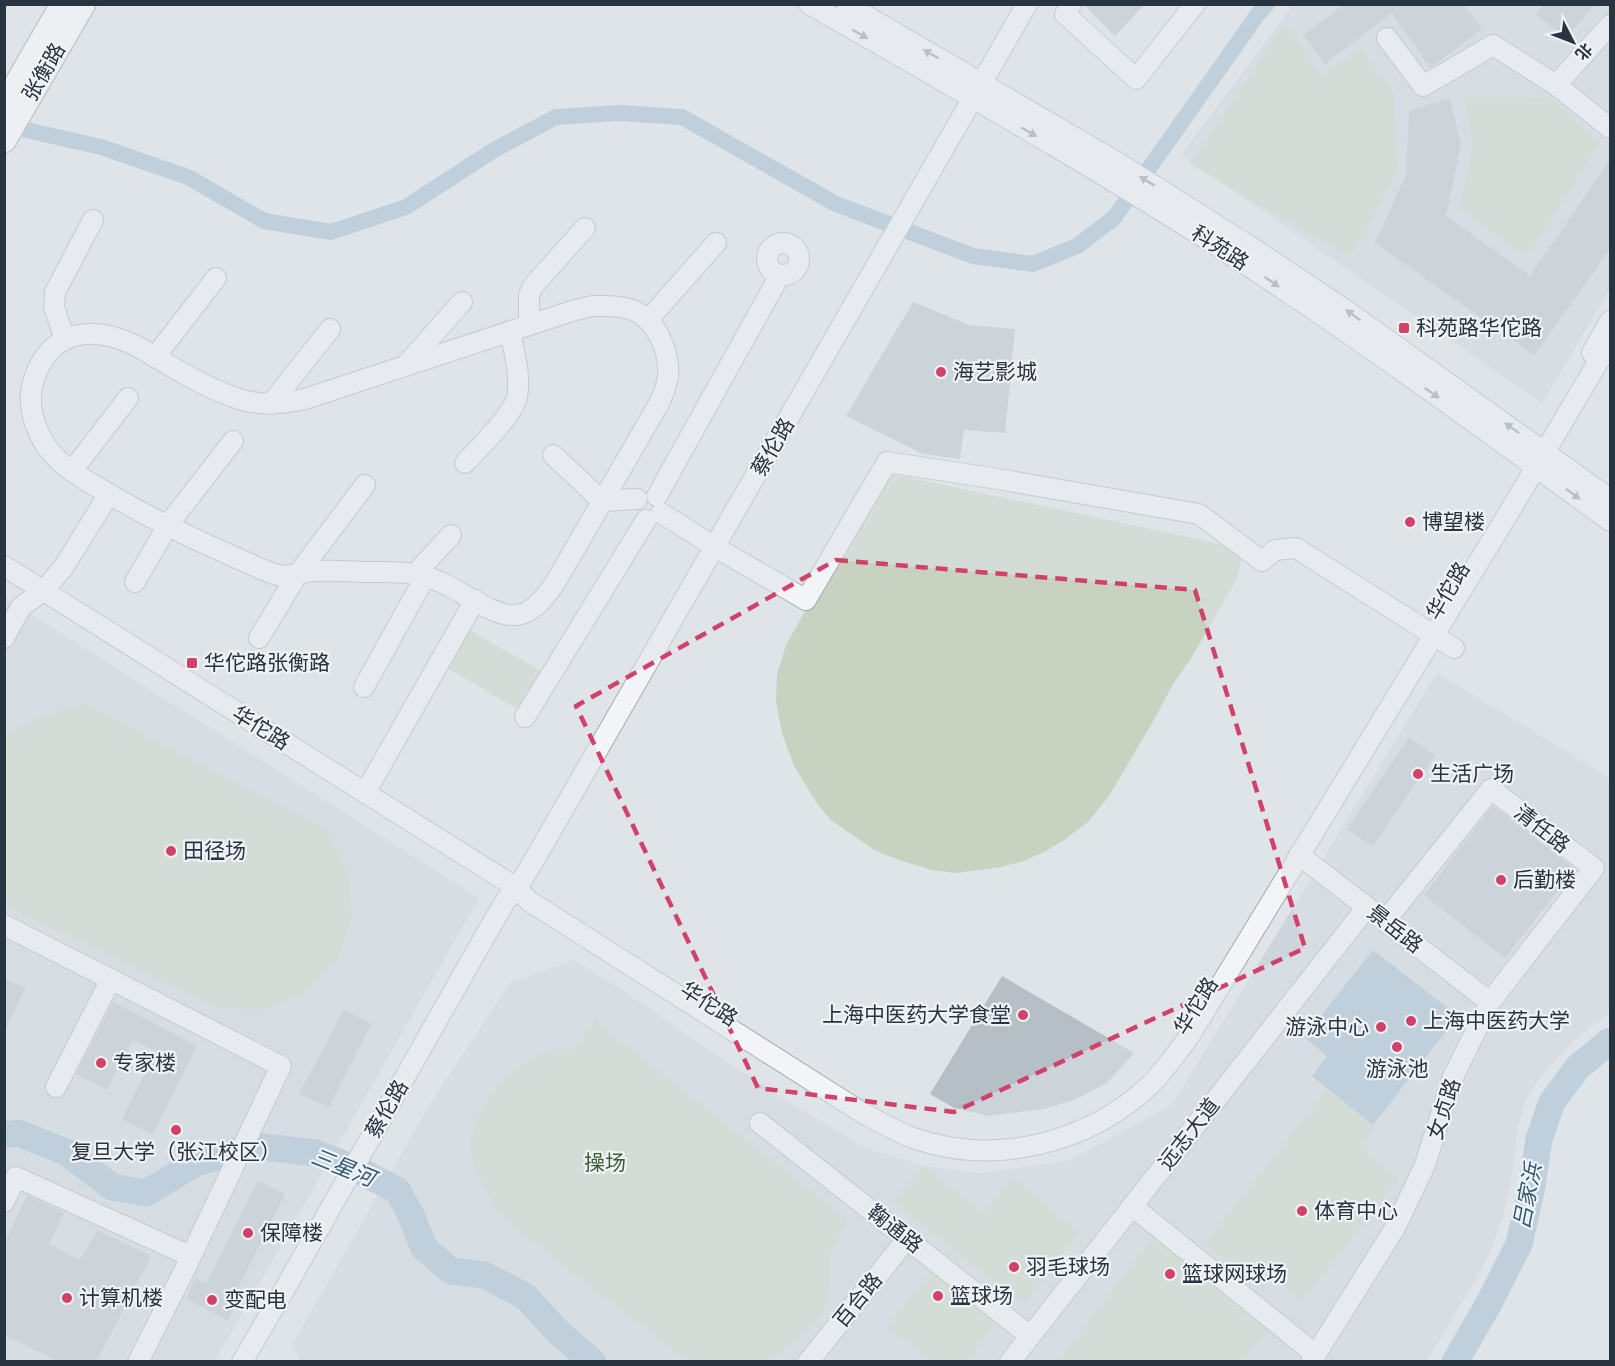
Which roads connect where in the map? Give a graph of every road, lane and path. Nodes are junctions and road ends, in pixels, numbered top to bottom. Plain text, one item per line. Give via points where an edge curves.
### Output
1 (63, 4) edge
2 (83, 4) edge
3 (809, 4) edge
4 (846, 4) edge
5 (1027, 4) edge
6 (1071, 4) edge
7 (1195, 4) edge
8 (1611, 26) edge
9 (1387, 38) dead end
10 (1556, 85) junction
11 (977, 91) junction
12 (17, 96) edge
13 (1611, 128) edge
14 (4, 140) edge
15 (93, 220) dead end
16 (585, 228) dead end
17 (716, 243) dead end
18 (780, 274) dead end
19 (216, 278) dead end
20 (462, 302) dead end
21 (648, 320) junction
22 (1611, 321) edge
23 (529, 325) junction
24 (330, 329) dead end
25 (510, 331) junction
26 (65, 339) junction
27 (1611, 342) edge
28 (155, 357) junction
29 (405, 366) junction
30 (128, 398) dead end
31 (271, 404) junction
32 (233, 441) dead end
33 (554, 455) dead end
34 (1536, 456) junction
35 (465, 463) dead end
36 (72, 471) junction
37 (365, 486) dead end
38 (109, 494) junction
39 (1611, 499) edge
40 (602, 501) junction
41 (655, 510) junction
42 (1611, 521) edge
43 (168, 525) junction
44 (451, 535) dead end
45 (715, 547) junction
46 (4, 566) edge
47 (297, 574) junction
48 (420, 576) junction
49 (135, 582) dead end
50 (44, 591) junction
51 (475, 600) junction
52 (1430, 632) junction
53 (4, 638) edge
54 (260, 638) dead end
55 (1454, 648) dead end
56 (364, 687) dead end
57 (525, 717) dead end
58 (365, 793) junction
59 (1299, 855) junction
60 (1594, 868) joint
61 (517, 888) junction
62 (1367, 907) junction
63 (1385, 921) junction
64 (4, 925) edge
65 (111, 980) junction
66 (1490, 1002) junction
67 (56, 1087) dead end
68 (760, 1123) dead end
69 (343, 1195) junction
70 (4, 1202) edge
71 (1132, 1206) junction
72 (907, 1239) junction
73 (190, 1256) junction
74 (1030, 1336) junction
75 (1313, 1358) edge
76 (138, 1362) edge
77 (242, 1362) edge
78 (253, 1362) edge
79 (808, 1362) edge
80 (1010, 1362) edge

1 - 12 main road, 张衡路
2 - 12 main road, 张衡路
3 -> 11 street, 科苑路
11 -> 4 street, 科苑路
5 - 11 street, 蔡伦路
6 - 7 street via 1065,14 1136,79
8 - 10 street
9 - 10 street via 1423,86 1493,45
10 - 13 street
11 - 34 street, 科苑路 via 1174,208 1242,262
11 - 45 street, 蔡伦路
12 - 14 main road, 张衡路
15 - 26 street via 55,292 54,307
16 - 23 street via 534,285 529,295
17 - 21 street
18 - 41 street
19 - 28 street
20 - 29 street
21 - 23 street via 631,309 592,306
21 - 40 street via 667,360 664,392
22 - 34 street, 华佗路
23 - 25 street
24 - 31 street
25 - 29 street
25 - 35 street via 518,379 517,399
26 - 28 street via 96,334 113,337
26 - 36 street via 42,362 30,394 40,436 58,461
27 - 34 street, 华佗路
28 - 31 street via 216,390 239,399
29 - 31 street via 305,399
30 - 36 street
32 - 43 street
33 - 40 street
34 - 39 street, 科苑路
34 -> 42 street, 科苑路
34 - 52 street, 华佗路
36 - 38 street
37 - 47 street
38 - 43 street
38 - 50 street
40 - 41 street via 637,499 653,493
40 - 51 street via 555,583 535,607 512,615
41 - 45 street
41 - 57 street
43 - 47 street via 271,573
43 - 49 street
44 - 48 street
45 - 52 street via 806,600 887,462 1199,514 1262,561 1275,550 1296,548
45 - 61 street, 蔡伦路
46 - 50 street, 华佗路
47 - 48 street via 399,572
47 - 54 street
48 - 51 street via 446,584
48 - 56 street
50 - 53 street via 21,607
50 - 58 street, 华佗路
51 - 58 street
52 - 55 street
52 - 59 street, 华佗路
52 - 61 street, 华佗路 via 1163,1056 1144,1078 1099,1112 1040,1135 974,1141 943,1137 895,1120 564,911 533,892
58 - 61 street, 华佗路
59 - 61 street, 华佗路 via 1190,1035 1150,1084 1104,1120 1077,1133 1007,1150 941,1146 891,1128 529,901
59 - 62 street, 景岳路
60 - 63 street, 清任路 via 1491,789
60 - 66 street, 女贞路
61 - 69 street, 蔡伦路 via 506,900
62 - 63 street, 景岳路
62 - 71 street, 远志大道
63 - 66 street, 景岳路
64 - 65 street
65 - 67 street
65 - 73 street via 281,1066
66 - 75 street, 女贞路 via 1452,1078 1425,1165 1395,1228
68 - 72 street, 鞠通路
69 - 77 street, 蔡伦路
69 - 78 street, 蔡伦路
70 - 73 street via 16,1177
71 - 74 street, 远志大道
71 - 75 street
72 - 74 street, 鞠通路
72 - 79 street, 百合路
73 - 76 street
74 - 80 street, 远志大道

